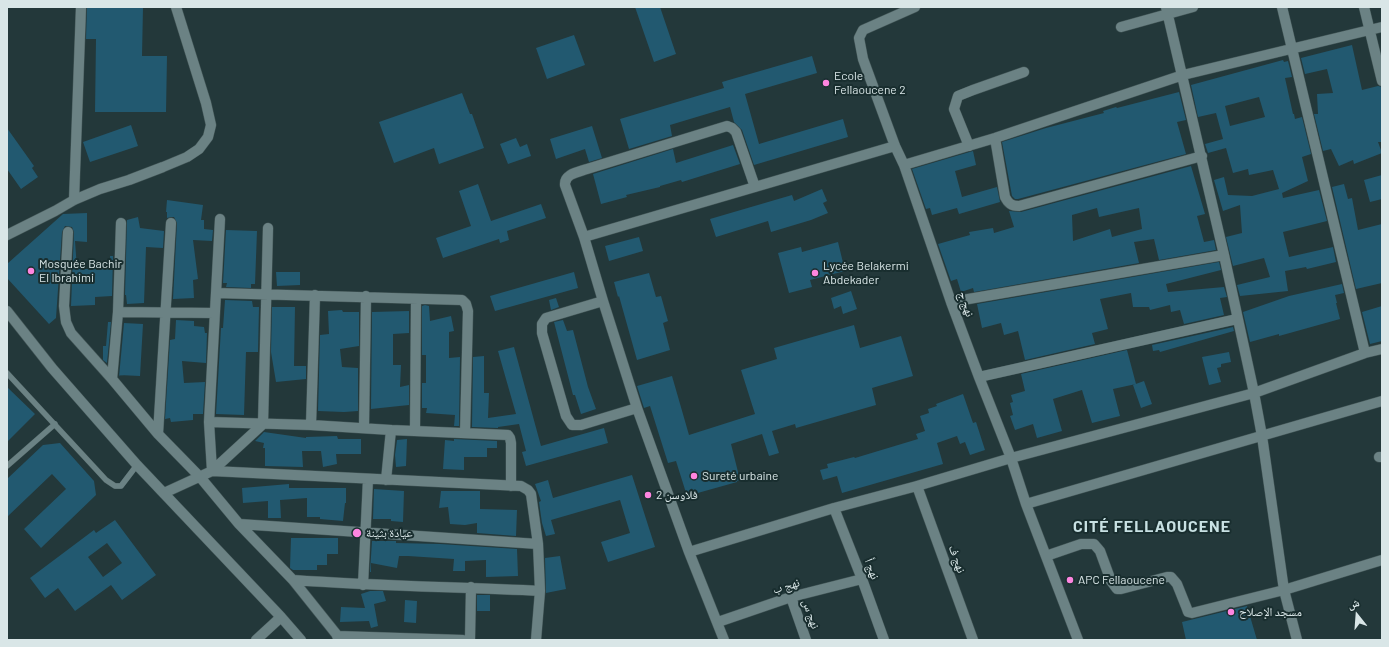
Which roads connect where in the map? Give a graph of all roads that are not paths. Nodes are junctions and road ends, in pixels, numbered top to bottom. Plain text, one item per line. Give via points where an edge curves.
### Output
1 (80, 7) edge
2 (176, 7) edge
3 (915, 7) edge
4 (1193, 7) edge
5 (1282, 7) edge
6 (1364, 7) edge
7 (1167, 10) edge
8 (1121, 27) dead end
9 (1382, 27) edge
10 (1370, 30) junction
11 (1292, 48) junction
12 (1024, 72) dead end
13 (1183, 74) junction
14 (1382, 80) edge
15 (995, 138) junction
16 (895, 146) junction
17 (969, 146) junction
18 (1202, 156) junction
19 (904, 165) junction
20 (755, 187) junction
21 (74, 200) junction
22 (220, 219) dead end
23 (121, 223) dead end
24 (171, 223) dead end
25 (268, 228) dead end
26 (68, 232) dead end
27 (7, 235) edge
28 (584, 237) junction
29 (1224, 255) junction
30 (216, 293) junction
31 (266, 293) junction
32 (315, 295) junction
33 (366, 296) junction
34 (416, 299) junction
35 (603, 301) junction
36 (951, 302) junction
37 (7, 311) edge
38 (118, 312) junction
39 (215, 313) junction
40 (165, 314) junction
41 (1237, 319) junction
42 (1382, 349) edge
43 (1365, 353) junction
44 (7, 373) edge
45 (979, 377) junction
46 (112, 379) junction
47 (1254, 393) junction
48 (1382, 401) edge
49 (637, 408) junction
50 (209, 422) junction
51 (55, 424) junction
52 (263, 424) junction
53 (311, 425) junction
54 (364, 427) junction
55 (391, 430) junction
56 (415, 430) junction
57 (465, 433) junction
58 (158, 434) junction
59 (1262, 436) junction
60 (1011, 458) junction
61 (137, 465) junction
62 (7, 466) edge
63 (212, 471) junction
64 (200, 477) junction
65 (368, 479) junction
66 (386, 480) junction
67 (511, 486) junction
68 (917, 486) junction
69 (164, 493) junction
70 (1026, 504) junction
71 (834, 508) junction
72 (239, 524) junction
73 (366, 533) junction
74 (538, 544) junction
75 (689, 552) junction
76 (1046, 556) junction
77 (1382, 560) edge
78 (862, 579) junction
79 (293, 580) junction
80 (363, 585) junction
81 (471, 588) junction
82 (1284, 590) junction
83 (540, 591) junction
84 (791, 597) junction
85 (281, 617) junction
86 (718, 622) junction
87 (339, 638) edge
88 (256, 640) edge
89 (301, 640) edge
90 (463, 640) edge
91 (470, 640) edge
92 (536, 640) edge
93 (724, 640) edge
94 (806, 640) edge
95 (884, 640) edge
96 (973, 640) edge
97 (1078, 640) edge
98 (1297, 640) edge

1 - 21 street
2 - 21 street via 206,103 211,125 208,138 199,150 187,157
3 - 16 street, نهج ج via 863,30 859,38 866,69
4 - 7 street
5 - 11 street
6 - 10 street
7 - 8 street
7 - 13 street
9 - 10 street
10 - 11 street
10 - 14 street
11 - 13 street
11 - 43 street
12 - 17 street via 958,96 954,109
13 - 15 street
13 - 18 street
15 - 17 street
15 - 18 street via 1005,197 1013,206
16 - 19 street, نهج ج
16 - 20 street
17 - 19 street
18 - 29 street
19 - 36 street, نهج ج
20 - 28 street
20 - 28 street via 736,132 727,126 722,127 587,169 566,178 564,185
21 - 27 street
22 - 30 street
23 - 38 street
24 - 40 street
25 - 31 street
26 - 46 street via 64,306 66,322 71,333
28 - 35 street
29 - 36 street
29 - 41 street
30 - 31 street
30 - 39 street
31 - 32 street
31 - 52 street
32 - 33 street
32 - 53 street
33 - 34 street
33 - 54 street
34 - 56 street
34 - 57 street via 462,300 468,308
35 - 49 street
35 - 49 street via 546,318 542,324 542,333 566,416 572,424 581,425
36 - 45 street, نهج ج
37 - 61 street via 52,368
38 - 40 street
38 - 46 street
39 - 40 street
39 - 50 street
40 - 58 street
41 - 45 street
41 - 47 street
42 - 43 street
43 - 47 street
44 - 51 lane
45 - 60 street, نهج ج
46 - 58 street
47 - 59 street
47 - 60 street
48 - 59 street
49 - 75 street
50 - 52 street
50 - 63 street
51 - 61 lane via 106,480 115,486 121,486
51 - 62 lane
52 - 53 street
52 - 63 street
53 - 54 street
54 - 55 street
55 - 56 street
55 - 66 street
56 - 57 street
57 - 67 street via 509,436
58 - 64 street
59 - 70 street
59 - 82 street
60 - 68 street
60 - 70 street, نهج ج
61 - 69 street
63 - 64 street
63 - 65 street
64 - 69 street
64 - 72 street
65 - 66 street
65 - 73 street
66 - 67 street
67 - 74 street via 521,486 531,494
68 - 71 street
68 - 96 street, نهج ف
69 - 85 street
70 - 76 street, نهج ج
71 - 75 street
71 - 78 street, نهج أ
72 - 73 street
72 - 79 street
73 - 74 street
73 - 80 street
74 - 83 street
75 - 86 street
76 - 82 street via 1081,544 1094,544 1100,551 1111,581 1117,589 1171,577 1177,584 1188,612 1192,613
76 - 97 street, نهج ج
77 - 82 street
78 - 84 street, نهج ب
78 - 95 street, نهج أ
79 - 80 street
79 - 87 street
80 - 81 street
81 - 83 street
81 - 91 street
82 - 98 street
83 - 92 street
84 - 86 street, نهج ب
84 - 94 street, نهج س
85 - 88 street
85 - 89 street
86 - 93 street
87 - 90 street

